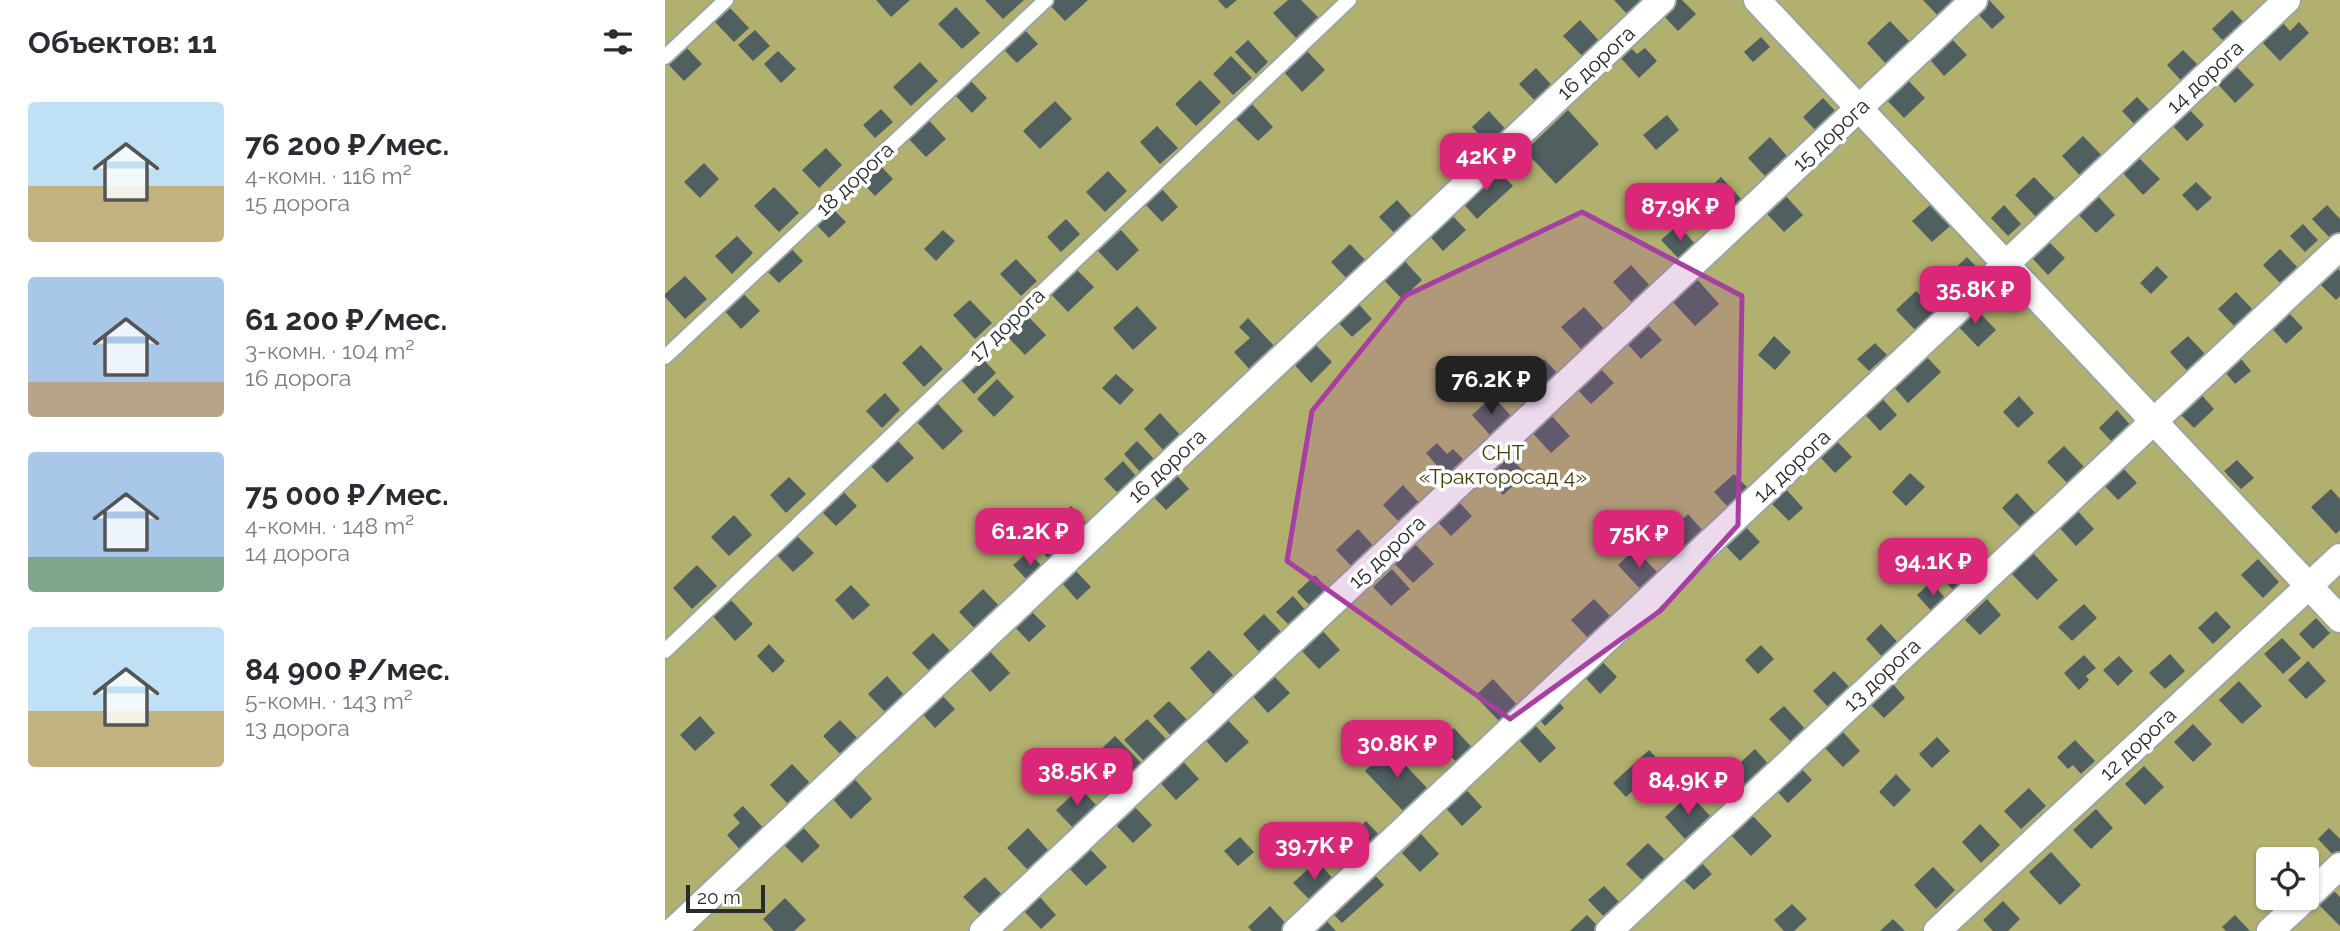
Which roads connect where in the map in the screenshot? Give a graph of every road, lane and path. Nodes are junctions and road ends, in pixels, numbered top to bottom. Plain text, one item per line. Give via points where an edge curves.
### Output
1 (726, 0) edge
2 (1046, 0) edge
3 (1349, 0) edge
4 (1662, 0) edge
5 (1757, 0) edge
6 (1975, 0) edge
7 (2287, 0) edge
8 (665, 57) edge
9 (1859, 109) junction
10 (2340, 247) edge
11 (2005, 265) junction
12 (665, 357) edge
13 (2154, 419) junction
14 (2340, 557) edge
15 (2309, 586) junction
16 (2340, 619) edge
17 (665, 650) edge
18 (2340, 866) edge
19 (2319, 885) edge
20 (2292, 910) edge
21 (673, 931) edge
22 (983, 931) edge
23 (1296, 931) edge
24 (1609, 931) edge
25 (1937, 931) edge
26 (2270, 931) edge

1 - 8 lane
2 - 12 lane, 18 дорога
3 - 17 lane, 17 дорога
4 - 21 street, 16 дорога
5 - 9 street
6 - 9 street, 15 дорога
7 - 11 street, 14 дорога
9 - 11 street
9 - 22 street, 15 дорога
10 - 13 street, 13 дорога
11 - 13 street
11 - 23 street, 14 дорога
13 - 15 street
13 - 24 street, 13 дорога
14 - 15 street, 12 дорога
15 - 16 street
15 - 25 street, 12 дорога
18 - 19 street
20 - 26 street

